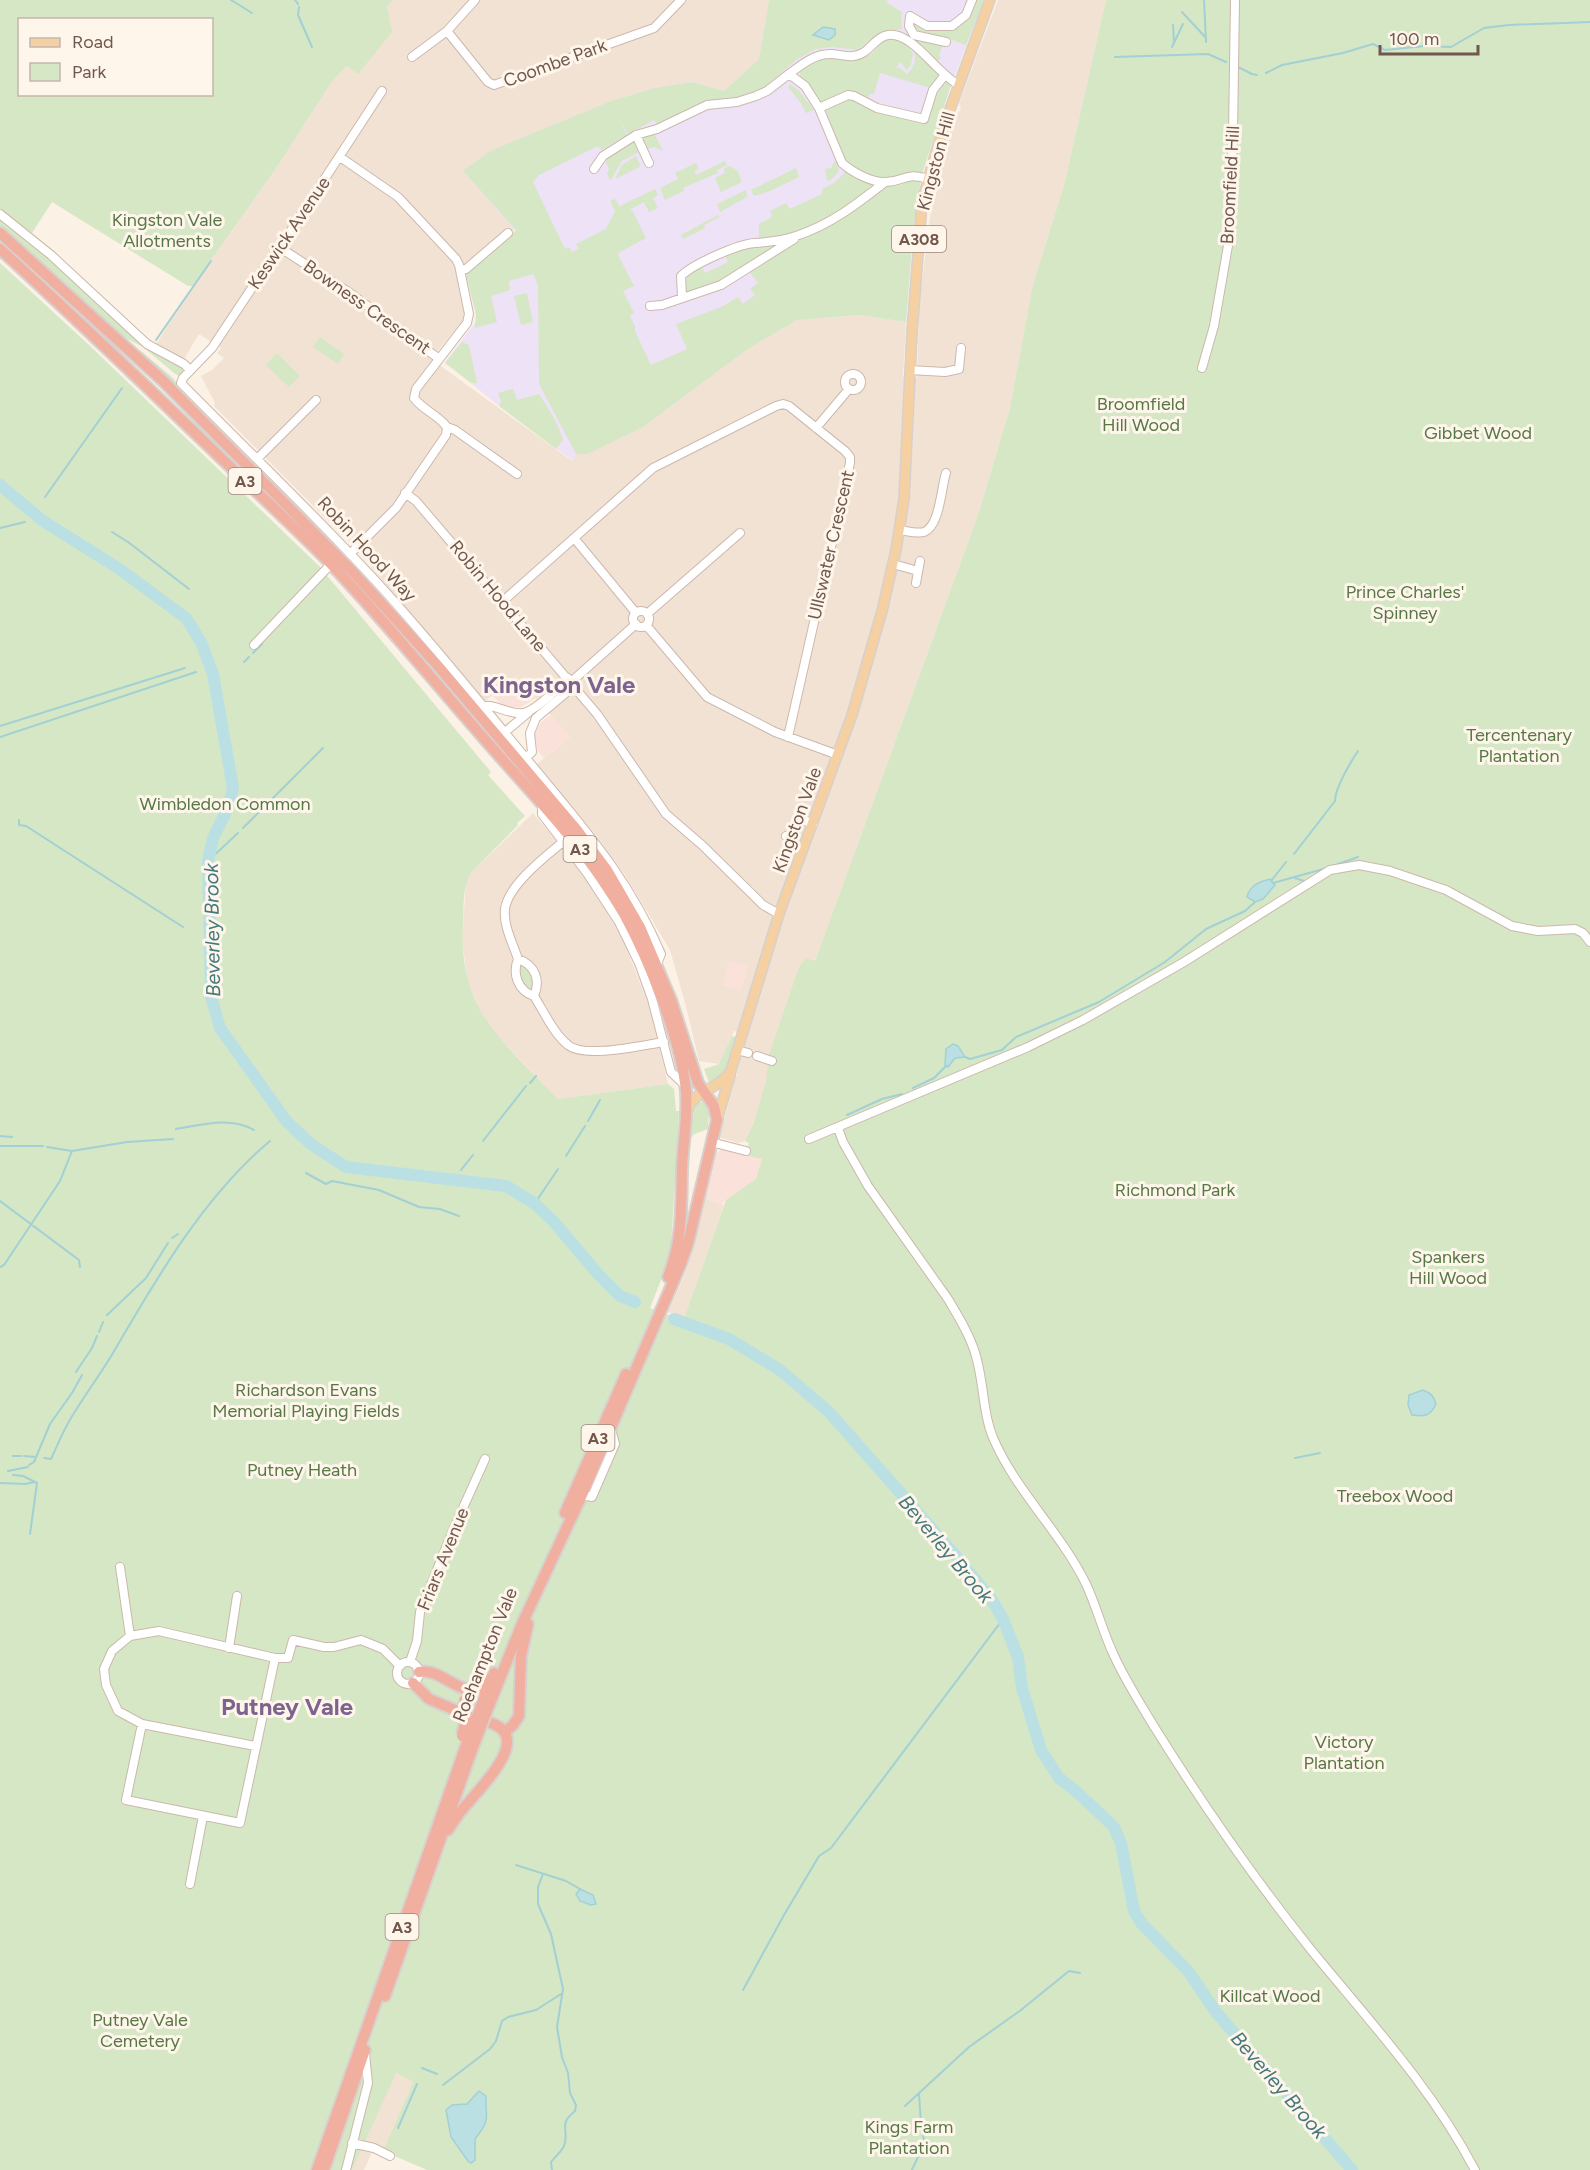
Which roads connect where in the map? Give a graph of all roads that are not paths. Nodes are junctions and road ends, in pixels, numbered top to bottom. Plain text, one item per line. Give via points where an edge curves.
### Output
1 (475, 0) edge
2 (681, 0) edge
3 (972, 0) edge
4 (990, 0) edge
5 (1235, 0) edge
6 (447, 31) junction
7 (913, 39) junction
8 (945, 42) dead end
9 (412, 57) dead end
10 (789, 75) junction
11 (945, 75) junction
12 (958, 85) junction
13 (382, 91) dead end
14 (819, 108) junction
15 (636, 135) junction
16 (340, 157) junction
17 (649, 163) dead end
18 (594, 169) dead end
19 (928, 179) junction
20 (885, 182) junction
21 (0, 214) edge
22 (0, 233) edge
23 (508, 233) dead end
24 (798, 236) junction
25 (0, 249) edge
26 (282, 249) junction
27 (460, 270) junction
28 (682, 297) junction
29 (650, 306) dead end
30 (961, 348) dead end
31 (438, 358) junction
32 (911, 367) junction
33 (1202, 368) dead end
34 (190, 370) junction
35 (849, 389) dead end
36 (316, 400) dead end
37 (447, 427) junction
38 (816, 428) junction
39 (258, 458) junction
40 (946, 473) dead end
41 (517, 474) dead end
42 (405, 493) junction
43 (900, 530) junction
44 (740, 533) dead end
45 (574, 538) junction
46 (350, 554) junction
47 (920, 561) dead end
48 (331, 564) junction
49 (893, 564) junction
50 (918, 571) junction
51 (915, 583) dead end
52 (503, 601) junction
53 (636, 613) junction
54 (647, 614) junction
55 (636, 624) junction
56 (646, 625) junction
57 (254, 645) dead end
58 (571, 682) junction
59 (483, 707) junction
60 (531, 710) junction
61 (506, 731) junction
62 (788, 737) junction
63 (838, 755) junction
64 (527, 757) junction
65 (542, 803) junction
66 (813, 824) junction
67 (786, 836) dead end
68 (564, 842) junction
69 (779, 914) junction
70 (1590, 942) edge
71 (518, 959) junction
72 (659, 959) junction
73 (534, 996) junction
74 (663, 1042) junction
75 (737, 1050) junction
76 (748, 1053) dead end
77 (757, 1056) dead end
78 (772, 1061) dead end
79 (731, 1071) junction
80 (685, 1085) junction
81 (704, 1093) junction
82 (687, 1111) junction
83 (717, 1120) junction
84 (838, 1128) junction
85 (809, 1139) dead end
86 (711, 1142) junction
87 (746, 1151) dead end
88 (677, 1265) junction
89 (486, 1460) dead end
90 (120, 1567) dead end
91 (546, 1570) junction
92 (237, 1596) dead end
93 (130, 1636) junction
94 (229, 1648) junction
95 (275, 1658) junction
96 (410, 1662) junction
97 (400, 1666) junction
98 (419, 1672) junction
99 (494, 1672) junction
100 (413, 1683) junction
101 (455, 1686) junction
102 (484, 1708) junction
103 (460, 1712) dead end
104 (491, 1723) dead end
105 (142, 1724) junction
106 (505, 1732) junction
107 (255, 1746) junction
108 (469, 1749) junction
109 (451, 1786) junction
110 (203, 1816) junction
111 (438, 1849) junction
112 (190, 1884) dead end
113 (361, 2078) junction
114 (352, 2143) junction
115 (390, 2156) dead end
116 (316, 2170) edge
117 (324, 2170) edge
118 (346, 2170) edge
119 (1475, 2170) edge

1 - 6 street
2 - 6 street, Coombe Park via 654,28 494,85
3 - 7 street via 966,15 952,26 927,26 910,16
4 - 12 main road, Kingston Hill / A308
5 - 33 street, Broomfield Hill via 1229,240
6 - 9 street
7 - 8 street
7 - 10 street via 898,34 884,36 863,54 816,56
7 - 11 street
10 - 14 street via 804,86
10 - 15 street via 756,96 707,105
11 - 12 street
11 - 14 street via 933,90 924,119 877,108 848,95
12 - 19 main road, Kingston Hill / A308
13 - 16 street, Keswick Avenue
14 - 20 street via 842,163 875,181
15 - 17 street
15 - 18 street via 603,156
16 - 26 street, Keswick Avenue
16 - 27 street, Bowness Crescent via 398,197 456,259
19 - 20 street via 913,175
19 - 32 main road, Kingston Hill / A308 via 918,242
20 - 24 street via 848,212
21 - 34 street via 51,255 147,344
22 - 72 highway, Robin Hood Way / A3 via 162,380 387,609 583,838 607,870
23 - 27 street
24 - 28 street via 721,285
24 - 28 street via 774,243 753,243 695,265 681,276
25 - 48 highway, Robin Hood Way / A3
26 - 31 street, Bowness Crescent
26 - 34 street, Keswick Avenue via 275,253 212,348
27 - 31 street, Bowness Crescent via 469,318
28 - 29 street
30 - 32 street via 958,369 945,372
31 - 37 street via 414,398
32 - 43 main road, Kingston Vale / A308
34 - 39 street, Robin Hood Way via 182,383
35 - 38 street
36 - 39 street
37 - 41 street
37 - 42 street via 446,435
38 - 45 street, Ullswater Crescent via 789,406 776,406 653,468
38 - 62 street, Ullswater Crescent via 850,457 850,463
39 - 46 street, Robin Hood Way
40 - 43 street via 930,528 920,532
42 - 46 street
42 - 52 street, Robin Hood Lane
43 - 49 main road, Kingston Vale / A308
44 - 54 street
45 - 52 street, Ullswater Crescent
45 - 53 street
46 - 59 street, Robin Hood Way
47 - 50 street
48 - 57 street
48 - 65 highway, Robin Hood Way / A3
49 - 50 street
49 - 63 main road, Kingston Vale / A308
50 - 51 street
52 - 58 street, Robin Hood Lane
53 - 54 street
53 - 55 street
54 - 56 street
55 - 56 street
55 - 58 street
56 - 62 street via 707,697
58 - 60 street
58 - 64 street via 536,718 530,733 532,752
58 - 69 street, Robin Hood Lane via 614,735 666,814 763,905
59 - 60 street via 492,705 523,713
59 - 61 street, Robin Hood Way
60 - 61 street
61 - 64 street, Robin Hood Way
62 - 63 street
63 - 66 main road, Kingston Vale / A308
64 - 72 street, Robin Hood Way via 611,863 644,916
65 - 68 street, Robin Hood Way via 540,812
65 - 80 highway, Robin Hood Way / A3 via 594,867 632,930 662,1001
66 - 67 street via 800,815 793,838
66 - 69 main road, Kingston Vale / A308
68 - 71 street via 507,899 505,919
68 - 74 street, Robin Hood Way via 608,902 629,940 652,999
69 - 75 main road, Kingston Vale / A308
70 - 84 street via 1575,929 1538,931 1512,926 1446,890 1411,877 1369,866 1339,867 1083,1020
71 - 73 street via 515,968 520,987
71 - 73 street via 532,968 537,979
72 - 81 highway, Robin Hood Way / A3
73 - 74 street via 561,1038 573,1049 598,1051
74 - 80 street, Robin Hood Way via 672,1074
75 - 76 street
75 - 79 main road, Kingston Vale / A308
77 - 78 street
79 - 81 main road
79 - 83 main road, A308
80 - 82 highway, Robin Hood Way / A3
81 - 82 main road via 692,1101
81 - 83 highway, A3 via 714,1106
82 - 88 highway, A3
83 - 86 highway, A3
84 - 85 street
84 - 119 street via 868,1186 959,1318 977,1359 993,1439 1086,1583 1112,1652 1152,1724 1213,1819 1279,1909 1411,2069 1452,2127
86 - 87 street
86 - 88 highway, A3 via 686,1251
88 - 91 highway, Roehampton Vale / A3 via 582,1495
88 - 99 highway, Roehampton Vale / A3
89 - 96 street, Friars Avenue via 420,1612
90 - 93 street
91 - 102 highway, Roehampton Vale / A3
91 - 106 highway, A3 via 523,1645 519,1716
92 - 94 street
93 - 94 street via 159,1631
93 - 105 street via 112,1651 103,1676 118,1711
94 - 95 street
95 - 97 street via 288,1658 293,1640 324,1647 361,1640 383,1649
95 - 107 street
96 - 97 street
96 - 98 street
97 - 100 street via 400,1681
98 - 100 street
98 - 101 highway, A3 via 434,1673
99 - 101 highway, A3 via 477,1690
99 - 102 highway, Roehampton Vale / A3
100 - 103 highway via 429,1699
101 - 109 highway, A3, bridge via 467,1713
102 - 108 highway, Roehampton Vale / A3, bridge
104 - 106 highway
105 - 107 street
105 - 110 street via 126,1800
106 - 111 highway, A3 via 507,1746 493,1776 468,1802
107 - 110 street via 240,1823
108 - 109 highway, Roehampton Vale / A3
108 - 111 highway, Roehampton Vale / A3
109 - 116 highway, Roehampton Vale / A3
110 - 112 street
111 - 113 highway, Roehampton Vale / A3 via 365,2051
113 - 114 street via 368,2082
113 - 117 highway, A3
114 - 115 street
114 - 118 street

